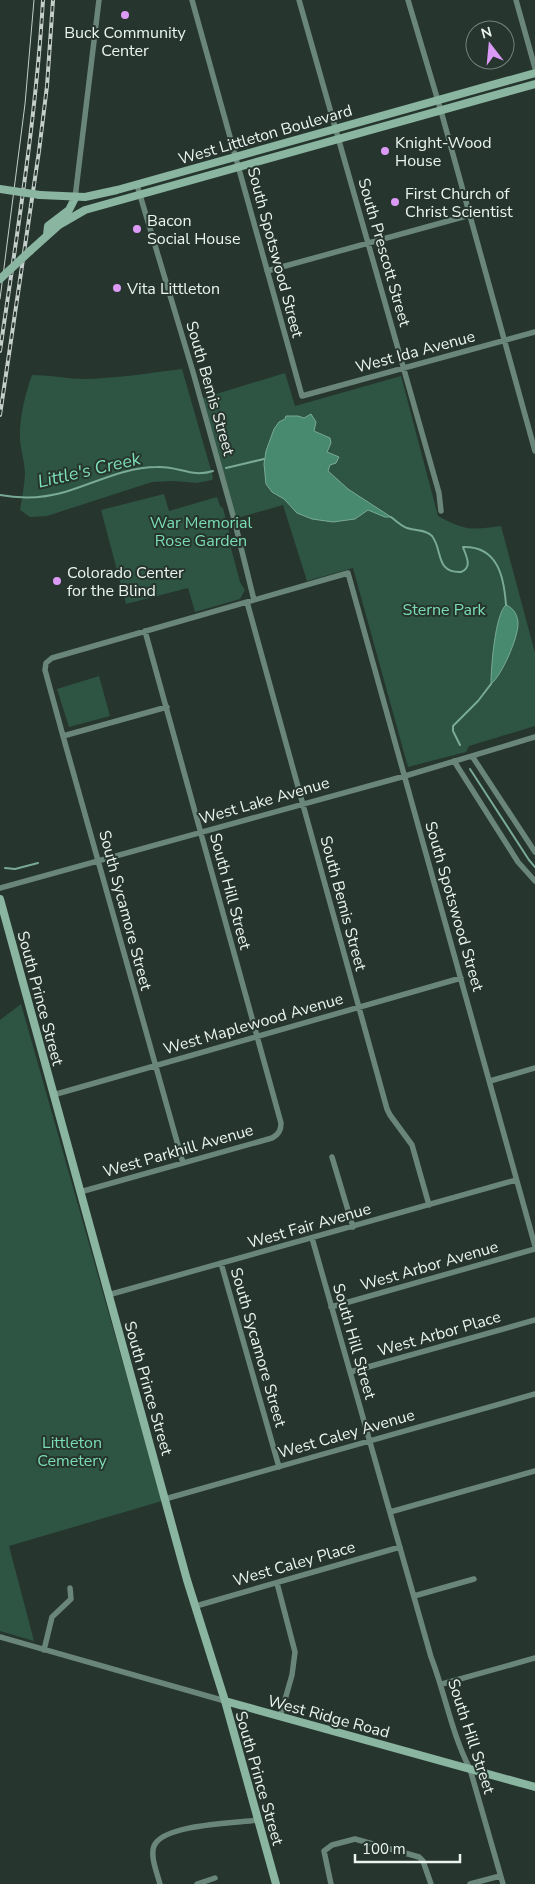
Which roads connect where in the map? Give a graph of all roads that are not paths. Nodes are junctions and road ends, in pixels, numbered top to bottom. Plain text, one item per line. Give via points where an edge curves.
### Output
1 (99, 0) edge
2 (192, 0) edge
3 (299, 0) edge
4 (408, 0) edge
5 (516, 0) edge
6 (535, 68) edge
7 (535, 73) edge
8 (535, 84) edge
9 (438, 100) junction
10 (441, 111) junction
11 (336, 129) junction
12 (338, 139) junction
13 (236, 156) junction
14 (238, 167) junction
15 (138, 185) junction
16 (0, 189) edge
17 (140, 195) junction
18 (75, 198) junction
19 (470, 216) junction
20 (47, 235) junction
21 (369, 244) junction
22 (267, 271) junction
23 (0, 279) edge
24 (535, 332) edge
25 (504, 341) junction
26 (404, 369) junction
27 (302, 396) joint
28 (535, 451) edge
29 (441, 511) dead end
30 (250, 601) junction
31 (145, 631) junction
32 (167, 707) junction
33 (63, 736) junction
34 (535, 737) edge
35 (472, 756) junction
36 (454, 761) junction
37 (404, 776) junction
38 (303, 803) junction
39 (201, 832) junction
40 (535, 852) edge
41 (99, 861) junction
42 (535, 881) edge
43 (0, 888) edge
44 (0, 898) edge
45 (461, 978) junction
46 (358, 1007) junction
47 (256, 1036) junction
48 (155, 1066) junction
49 (535, 1068) edge
50 (490, 1081) junction
51 (53, 1095) junction
52 (281, 1129) joint
53 (332, 1157) dead end
54 (183, 1163) junction
55 (516, 1180) junction
56 (80, 1192) junction
57 (429, 1205) junction
58 (353, 1226) junction
59 (312, 1238) junction
60 (535, 1247) edge
61 (221, 1264) junction
62 (108, 1295) junction
63 (331, 1307) junction
64 (535, 1320) edge
65 (350, 1372) junction
66 (535, 1394) edge
67 (370, 1441) junction
68 (279, 1467) junction
69 (535, 1472) edge
70 (165, 1499) junction
71 (390, 1512) junction
72 (400, 1547) junction
73 (474, 1579) dead end
74 (277, 1583) junction
75 (70, 1588) dead end
76 (414, 1596) junction
77 (196, 1606) junction
78 (0, 1637) edge
79 (44, 1650) junction
80 (535, 1658) edge
81 (442, 1684) junction
82 (225, 1701) junction
83 (280, 1717) junction
84 (470, 1769) junction
85 (535, 1787) edge
86 (258, 1820) junction
87 (500, 1876) junction
88 (214, 1878) dead end
89 (160, 1884) edge
90 (197, 1884) edge
91 (276, 1884) edge
92 (331, 1884) edge
93 (431, 1884) edge
94 (470, 1884) edge
95 (502, 1884) edge

1 - 18 street
2 - 13 street, South Spotswood Street
3 - 11 street, South Prescott Street
4 - 9 street
5 - 6 street
7 - 9 street, West Littleton Boulevard
8 - 10 street, West Littleton Boulevard
9 - 10 street
9 - 11 street, West Littleton Boulevard
10 - 12 street, West Littleton Boulevard
10 - 19 street
11 - 12 street, South Prescott Street
11 - 13 street, West Littleton Boulevard
12 - 14 street, West Littleton Boulevard
12 - 21 street, South Prescott Street
13 - 14 street, South Spotswood Street
13 - 15 street, West Littleton Boulevard
14 - 17 street, West Littleton Boulevard
14 - 22 street, South Spotswood Street
15 - 17 street, South Bemis Street
15 - 18 street, West Littleton Boulevard
16 - 18 street, West Littleton Boulevard, bridge
17 - 20 street, West Littleton Boulevard via 85,210
17 - 30 street, South Bemis Street via 234,519
18 - 20 street via 69,210 48,226
19 - 21 street
19 - 25 street
20 - 23 street, bridge
21 - 22 street
21 - 26 street, South Prescott Street
22 - 27 street, South Spotswood Street
24 - 25 street, West Ida Avenue
25 - 26 street, West Ida Avenue
25 - 28 street
26 - 27 street, West Ida Avenue
26 - 29 street, South Prescott Street via 439,493
30 - 31 street
30 - 37 street, South Spotswood Street via 348,573
30 - 38 street, South Bemis Street
31 - 32 street, South Hill Street
31 - 33 street, South Sycamore Street via 52,658 46,663 45,670
32 - 33 street
32 - 39 street, South Hill Street
33 - 41 street, South Sycamore Street
34 - 35 street, West Lake Avenue
35 - 36 street, West Lake Avenue
35 - 40 street
36 - 37 street, West Lake Avenue
36 - 42 street via 518,862
37 - 38 street, West Lake Avenue
37 - 45 street, South Spotswood Street
38 - 39 street, West Lake Avenue
38 - 46 street, South Bemis Street
39 - 41 street, West Lake Avenue
39 - 47 street, South Hill Street
41 - 43 street, West Lake Avenue
41 - 48 street, South Sycamore Street
44 - 51 street, South Prince Street
45 - 46 street, West Maplewood Avenue
45 - 50 street, South Spotswood Street
46 - 47 street, West Maplewood Avenue
46 - 57 street, South Bemis Street via 387,1108 412,1144
47 - 48 street, West Maplewood Avenue
47 - 52 street, South Hill Street
48 - 51 street, West Maplewood Avenue
48 - 54 street, South Sycamore Street
49 - 50 street
50 - 55 street, South Spotswood Street
51 - 56 street, South Prince Street
52 - 54 street, West Parkhill Avenue via 272,1138
53 - 58 street
54 - 56 street, West Parkhill Avenue
55 - 57 street, West Fair Avenue
55 - 60 street, South Spotswood Street
56 - 62 street, South Prince Street
57 - 58 street, West Fair Avenue
58 - 59 street, West Fair Avenue
59 - 61 street, West Fair Avenue
59 - 63 street, South Hill Street
60 - 63 street, West Arbor Avenue
61 - 62 street, West Fair Avenue
61 - 68 street, South Sycamore Street
62 - 70 street, South Prince Street
63 - 65 street, South Hill Street
64 - 65 street, West Arbor Place
65 - 67 street, South Hill Street
66 - 67 street, West Caley Avenue
67 - 68 street, West Caley Avenue
67 - 71 street, South Hill Street
68 - 70 street, West Caley Avenue
69 - 71 street
70 - 77 street, South Prince Street
71 - 72 street, South Hill Street
72 - 74 street, West Caley Place
72 - 76 street, South Hill Street
73 - 76 street
74 - 77 street, West Caley Place
74 - 83 street via 295,1652
75 - 79 street via 71,1599 52,1617
76 - 81 street, South Hill Street
77 - 82 street, South Prince Street
78 - 79 street, West Ridge Road
79 - 82 street, West Ridge Road
80 - 81 street
81 - 84 street, South Hill Street
82 - 83 street, West Ridge Road
82 - 86 street, South Prince Street
83 - 84 street, West Ridge Road
84 - 85 street, West Ridge Road
84 - 87 street, South Hill Street
86 - 89 street via 200,1827 163,1836 156,1842 153,1854
86 - 91 street, South Prince Street
87 - 94 street
87 - 95 street, South Hill Street
88 - 90 street
92 - 93 street via 324,1851 332,1845 360,1839 419,1857 424,1861

